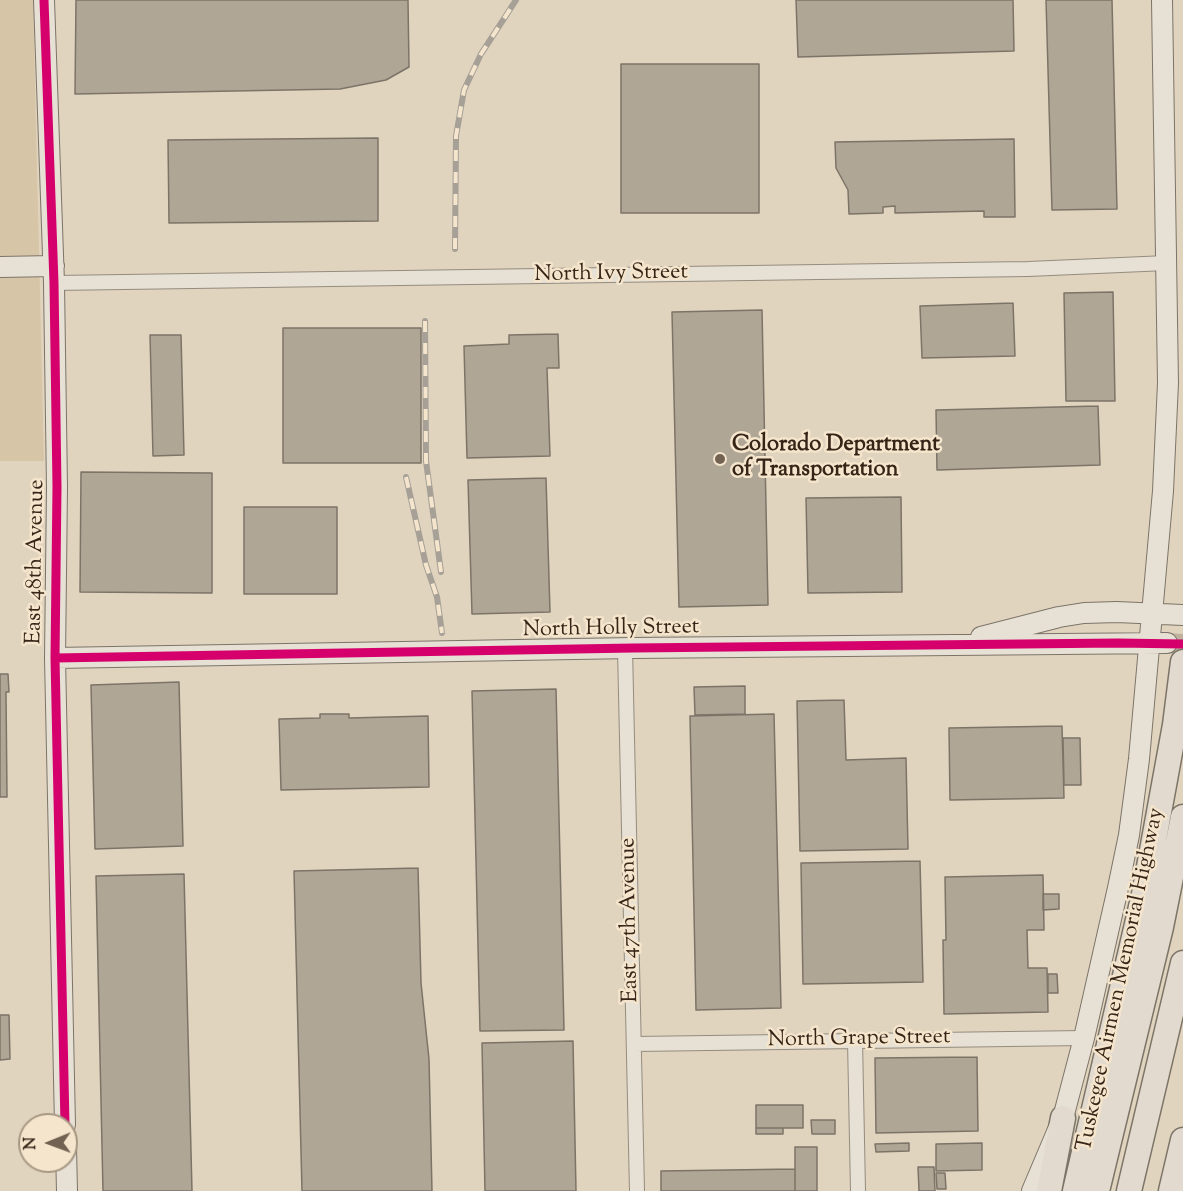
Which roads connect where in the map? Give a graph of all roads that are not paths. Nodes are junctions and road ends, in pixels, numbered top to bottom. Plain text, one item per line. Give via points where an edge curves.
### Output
1 (44, 0) edge
2 (1162, 0) edge
3 (1167, 263) junction
4 (0, 267) edge
5 (54, 274) junction
6 (1152, 613) junction
7 (1183, 615) edge
8 (1158, 643) junction
9 (949, 645) junction
10 (625, 648) junction
11 (55, 658) junction
12 (1182, 668) edge
13 (1183, 817) edge
14 (1183, 963) edge
15 (1127, 969) junction
16 (1183, 1020) edge
17 (1084, 1038) junction
18 (855, 1040) junction
19 (634, 1044) junction
20 (65, 1113) edge
21 (1064, 1118) junction
22 (1183, 1140) edge
23 (67, 1173) edge
24 (67, 1191) edge
25 (637, 1191) edge
26 (858, 1191) edge
27 (1032, 1191) edge
28 (1049, 1191) edge
29 (1075, 1191) edge
30 (1085, 1191) edge
31 (1097, 1191) edge
32 (1129, 1191) edge
33 (1144, 1191) edge
34 (1170, 1191) edge

1 - 5 street, East 48th Avenue
2 - 3 street
3 - 5 street, North Ivy Street via 1028,269
3 - 6 street via 1166,441
4 - 5 street, North Ivy Street
5 - 11 street, East 48th Avenue
6 - 7 street, North Holly Street
6 - 8 street
6 - 9 street, North Holly Street via 1072,615
8 - 9 street, North Holly Street
8 - 17 street via 1128,835
9 - 10 street, North Holly Street
10 - 11 street, North Holly Street
10 - 19 street, East 47th Avenue
11 - 20 street, East 48th Avenue
12 - 15 highway, Tuskegee Airmen Memorial Highway via 1157,829
13 - 31 highway via 1161,927
14 - 32 highway
15 - 29 highway, Tuskegee Airmen Memorial Highway
15 - 30 highway
16 - 33 highway
17 - 18 street, North Grape Street
17 - 21 street
18 - 19 street, North Grape Street
18 - 26 street
19 - 25 street, East 47th Avenue
21 - 27 street
21 - 28 highway
22 - 34 highway
23 - 24 street

